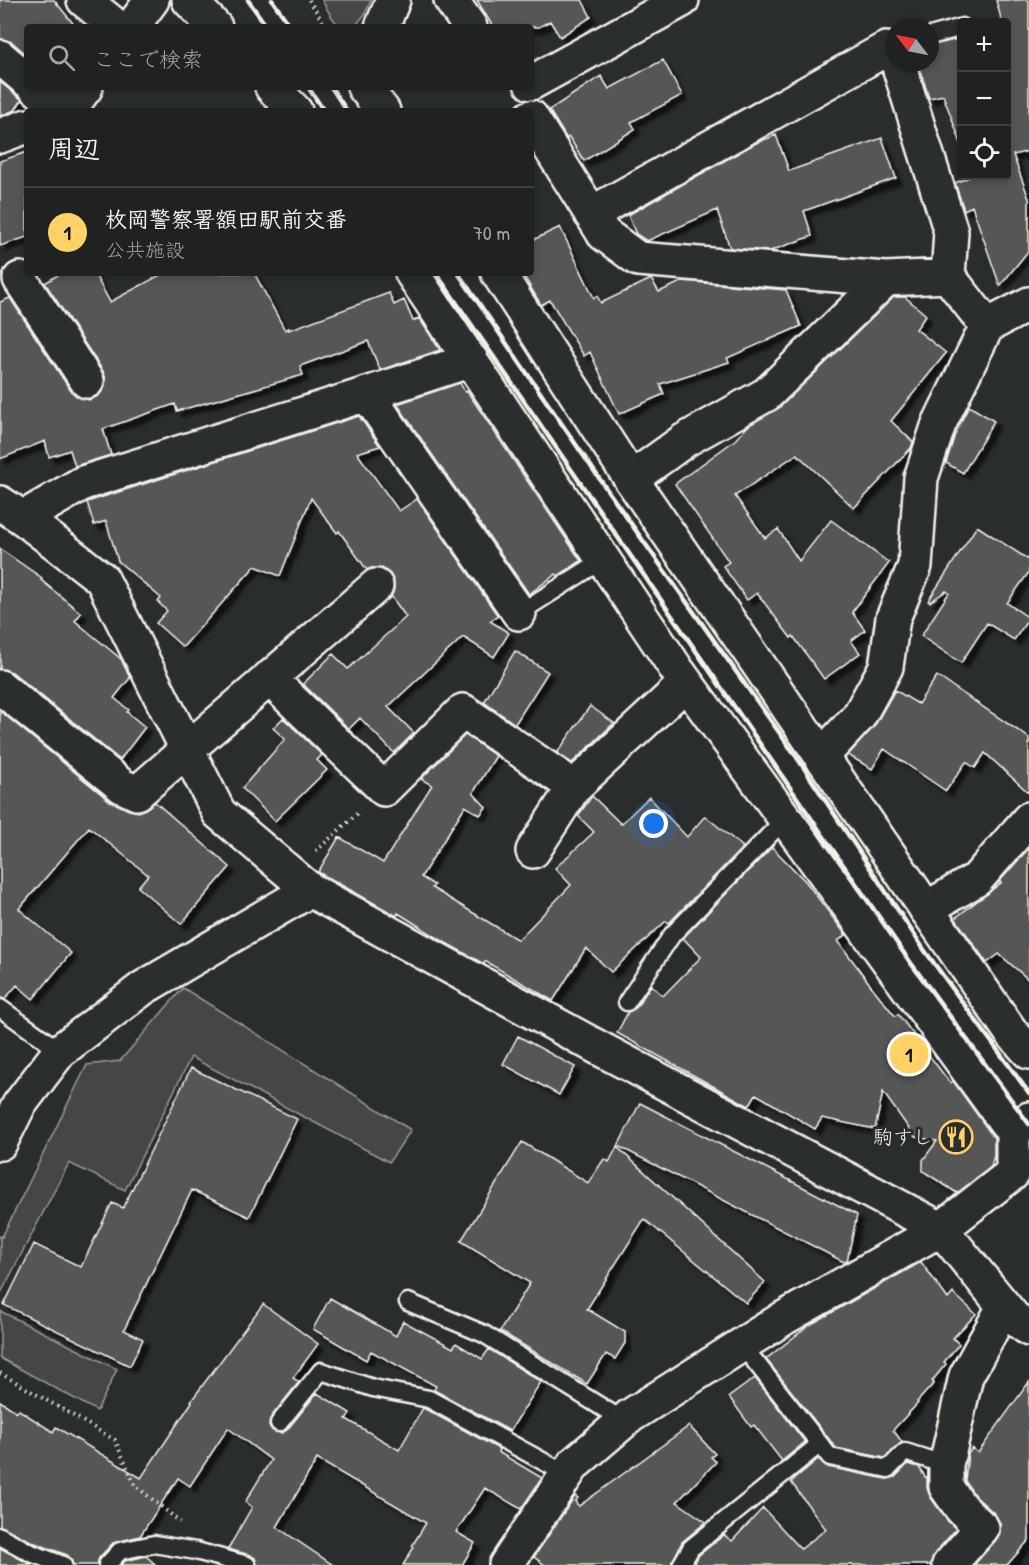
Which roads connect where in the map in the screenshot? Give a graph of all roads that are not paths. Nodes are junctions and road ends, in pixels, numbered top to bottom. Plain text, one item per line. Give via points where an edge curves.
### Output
1 (84, 0) edge
2 (152, 0) edge
3 (189, 0) edge
4 (393, 0) edge
5 (451, 0) edge
6 (682, 0) edge
7 (113, 24) edge
8 (134, 24) edge
9 (212, 24) edge
10 (383, 24) edge
11 (468, 24) edge
12 (957, 28) edge
13 (939, 33) edge
14 (0, 57) edge
15 (885, 58) edge
16 (899, 72) edge
17 (24, 77) edge
18 (534, 89) edge
19 (39, 90) edge
20 (84, 90) edge
21 (275, 90) edge
22 (366, 90) edge
23 (62, 108) edge
24 (68, 108) edge
25 (292, 108) edge
26 (381, 108) edge
27 (534, 115) edge
28 (24, 127) edge
29 (0, 136) edge
30 (591, 214) junction
31 (414, 276) edge
32 (500, 276) edge
33 (948, 276) junction
34 (20, 279) edge
35 (886, 279) junction
36 (1029, 304) edge
37 (987, 326) junction
38 (471, 360) junction
39 (87, 381) dead end
40 (367, 394) junction
41 (631, 479) junction
42 (11, 511) edge
43 (604, 559) junction
44 (376, 586) dead end
45 (519, 613) joint
46 (269, 678) junction
47 (686, 683) junction
48 (0, 687) edge
49 (188, 748) junction
50 (821, 757) junction
51 (574, 787) junction
52 (785, 819) junction
53 (1029, 819) edge
54 (532, 851) dead end
55 (310, 890) junction
56 (926, 909) junction
57 (627, 1002) dead end
58 (0, 1008) edge
59 (60, 1051) junction
60 (1029, 1052) edge
61 (1021, 1125) edge
62 (0, 1143) edge
63 (941, 1229) junction
64 (408, 1302) dead end
65 (1005, 1307) junction
66 (1029, 1329) edge
67 (742, 1345) junction
68 (624, 1421) junction
69 (279, 1423) dead end
70 (820, 1444) junction
71 (946, 1465) junction
72 (568, 1474) junction
73 (0, 1536) edge
74 (196, 1551) junction
75 (63, 1565) edge
76 (107, 1565) edge
77 (184, 1565) edge
78 (247, 1565) edge
79 (506, 1565) edge
80 (681, 1565) edge
81 (949, 1565) edge

1 - 7 street
2 - 8 street
3 - 9 street
4 - 10 street
5 - 11 street
6 - 18 street
12 - 13 lane
14 - 17 street
15 - 30 street
16 - 33 street via 951,232
19 - 23 street
20 - 24 street
21 - 25 street
22 - 26 street
27 - 30 street
28 - 29 street
30 - 35 street via 604,234 638,259
31 - 38 street
32 - 41 street
33 - 35 street
33 - 37 street
34 - 39 street
35 - 41 street via 767,394 684,440
36 - 37 street
37 - 50 street via 939,424 921,477 915,566 893,618 886,667 859,716
38 - 40 street
38 - 43 street
40 - 42 street via 83,483
40 - 45 street
41 - 50 street
42 - 49 street via 102,579
43 - 45 lane
43 - 47 street
44 - 46 street
46 - 49 street
46 - 51 street via 384,789 463,711
47 - 51 street
47 - 52 street
48 - 49 street via 137,794
49 - 55 street via 219,813
50 - 56 street
51 - 54 street
52 - 57 lane via 672,935
52 - 61 street
53 - 56 street via 977,879
55 - 59 street via 143,988
55 - 63 street via 577,1037
56 - 60 street
58 - 59 lane
59 - 62 street via 19,1105
61 - 63 street via 1013,1173
63 - 65 street
63 - 67 street
64 - 68 lane via 484,1334
65 - 66 street
65 - 71 street via 966,1376
67 - 68 street
67 - 70 lane
68 - 72 street via 574,1464
69 - 72 lane via 321,1371 373,1388 429,1399
70 - 71 lane via 830,1456 888,1469 905,1452
70 - 80 lane via 691,1548
71 - 81 street via 946,1487 982,1528
72 - 79 street
73 - 75 lane
74 - 76 lane via 154,1544 120,1551
74 - 77 lane
74 - 78 lane

